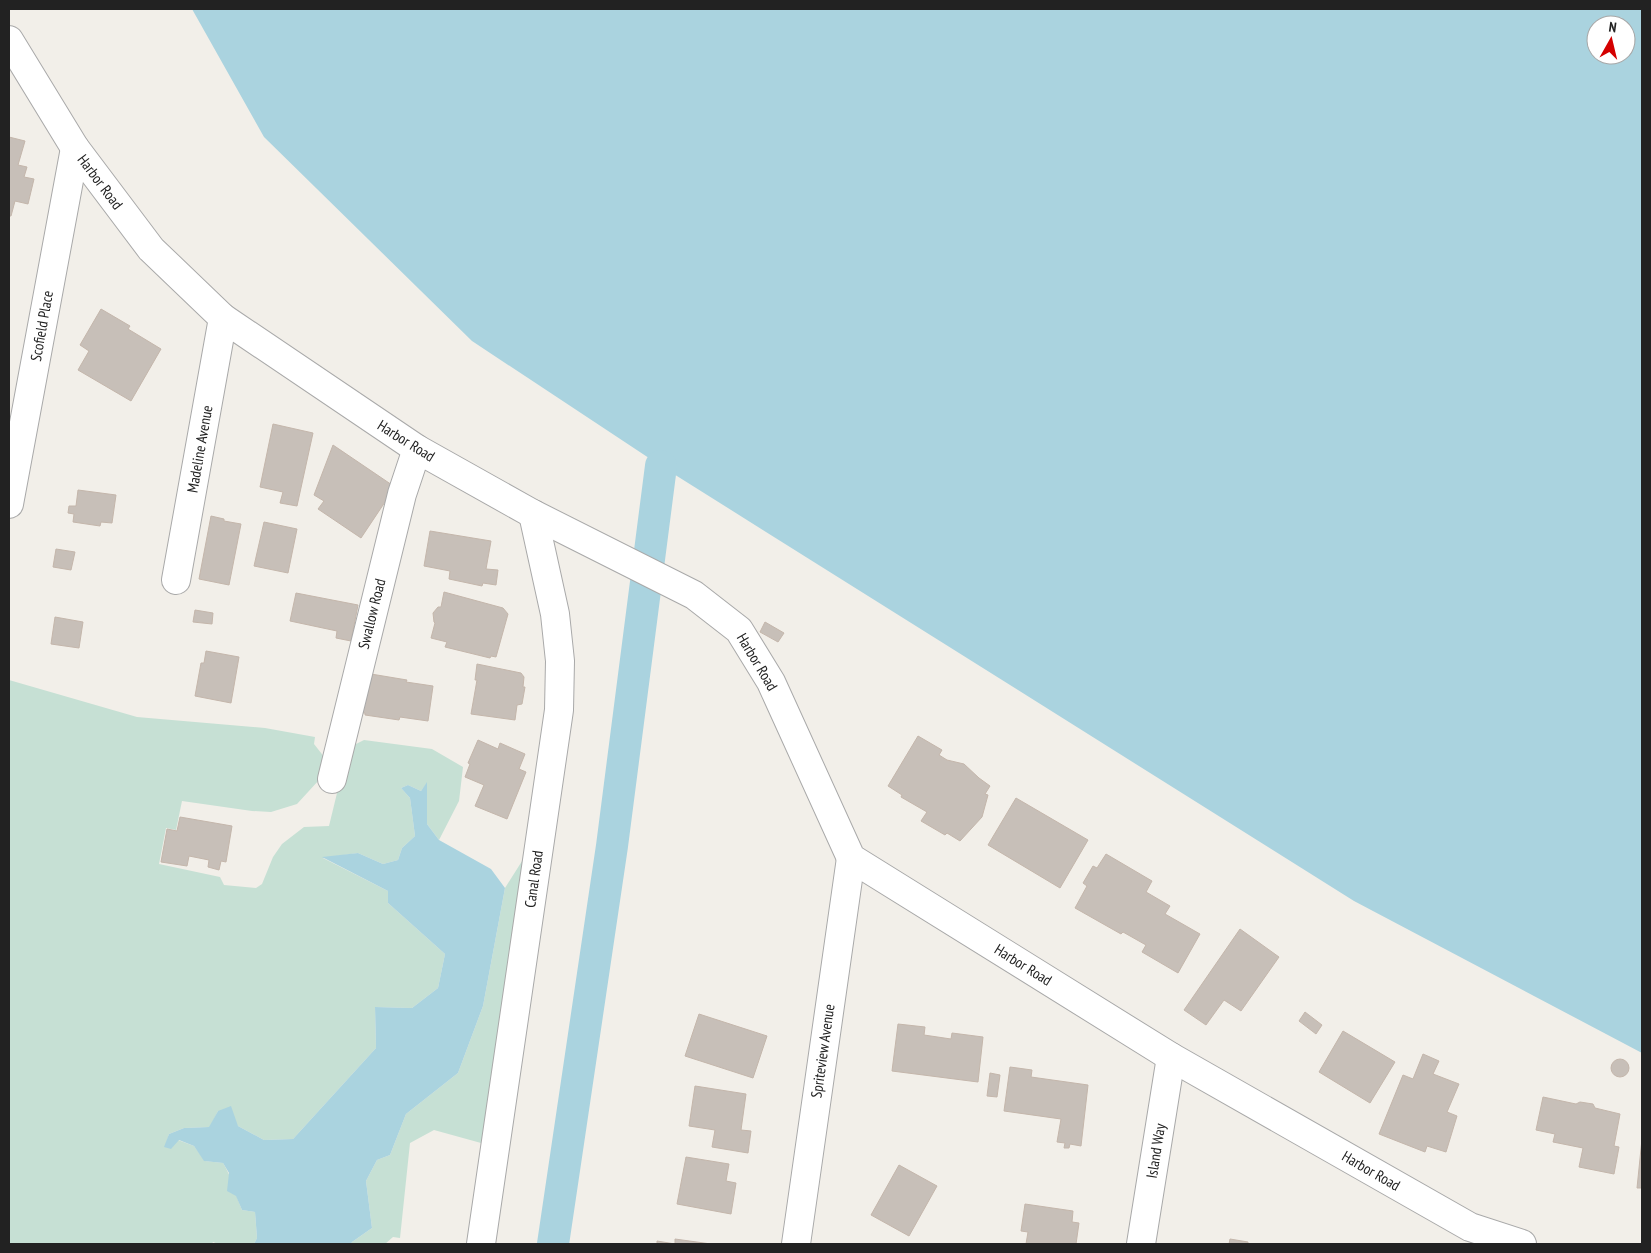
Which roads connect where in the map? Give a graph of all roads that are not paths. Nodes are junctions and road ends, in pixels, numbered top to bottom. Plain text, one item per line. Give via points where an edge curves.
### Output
1 (9, 40) edge
2 (75, 148) junction
3 (223, 318) junction
4 (417, 449) junction
5 (9, 504) edge
6 (533, 514) junction
7 (176, 580) dead end
8 (332, 779) dead end
9 (851, 858) junction
10 (1172, 1057) junction
11 (1469, 1236) edge
12 (481, 1244) edge
13 (796, 1244) edge
14 (1141, 1244) edge
15 (1522, 1244) edge

1 - 2 street, Harbor Road
2 - 3 street, Harbor Road via 151,249
2 - 5 street, Scofield Place
3 - 4 street, Harbor Road
3 - 7 street, Madeline Avenue
4 - 6 street, Harbor Road
4 - 8 street, Swallow Road via 402,494
6 - 9 street, Harbor Road via 694,594 739,630 771,682
6 - 12 street, Canal Road via 555,614 560,661 559,710
9 - 10 street, Harbor Road
9 - 13 street, Spriteview Avenue
10 - 11 street, Harbor Road
10 - 14 street, Island Way
11 - 15 street, Harbor Road

